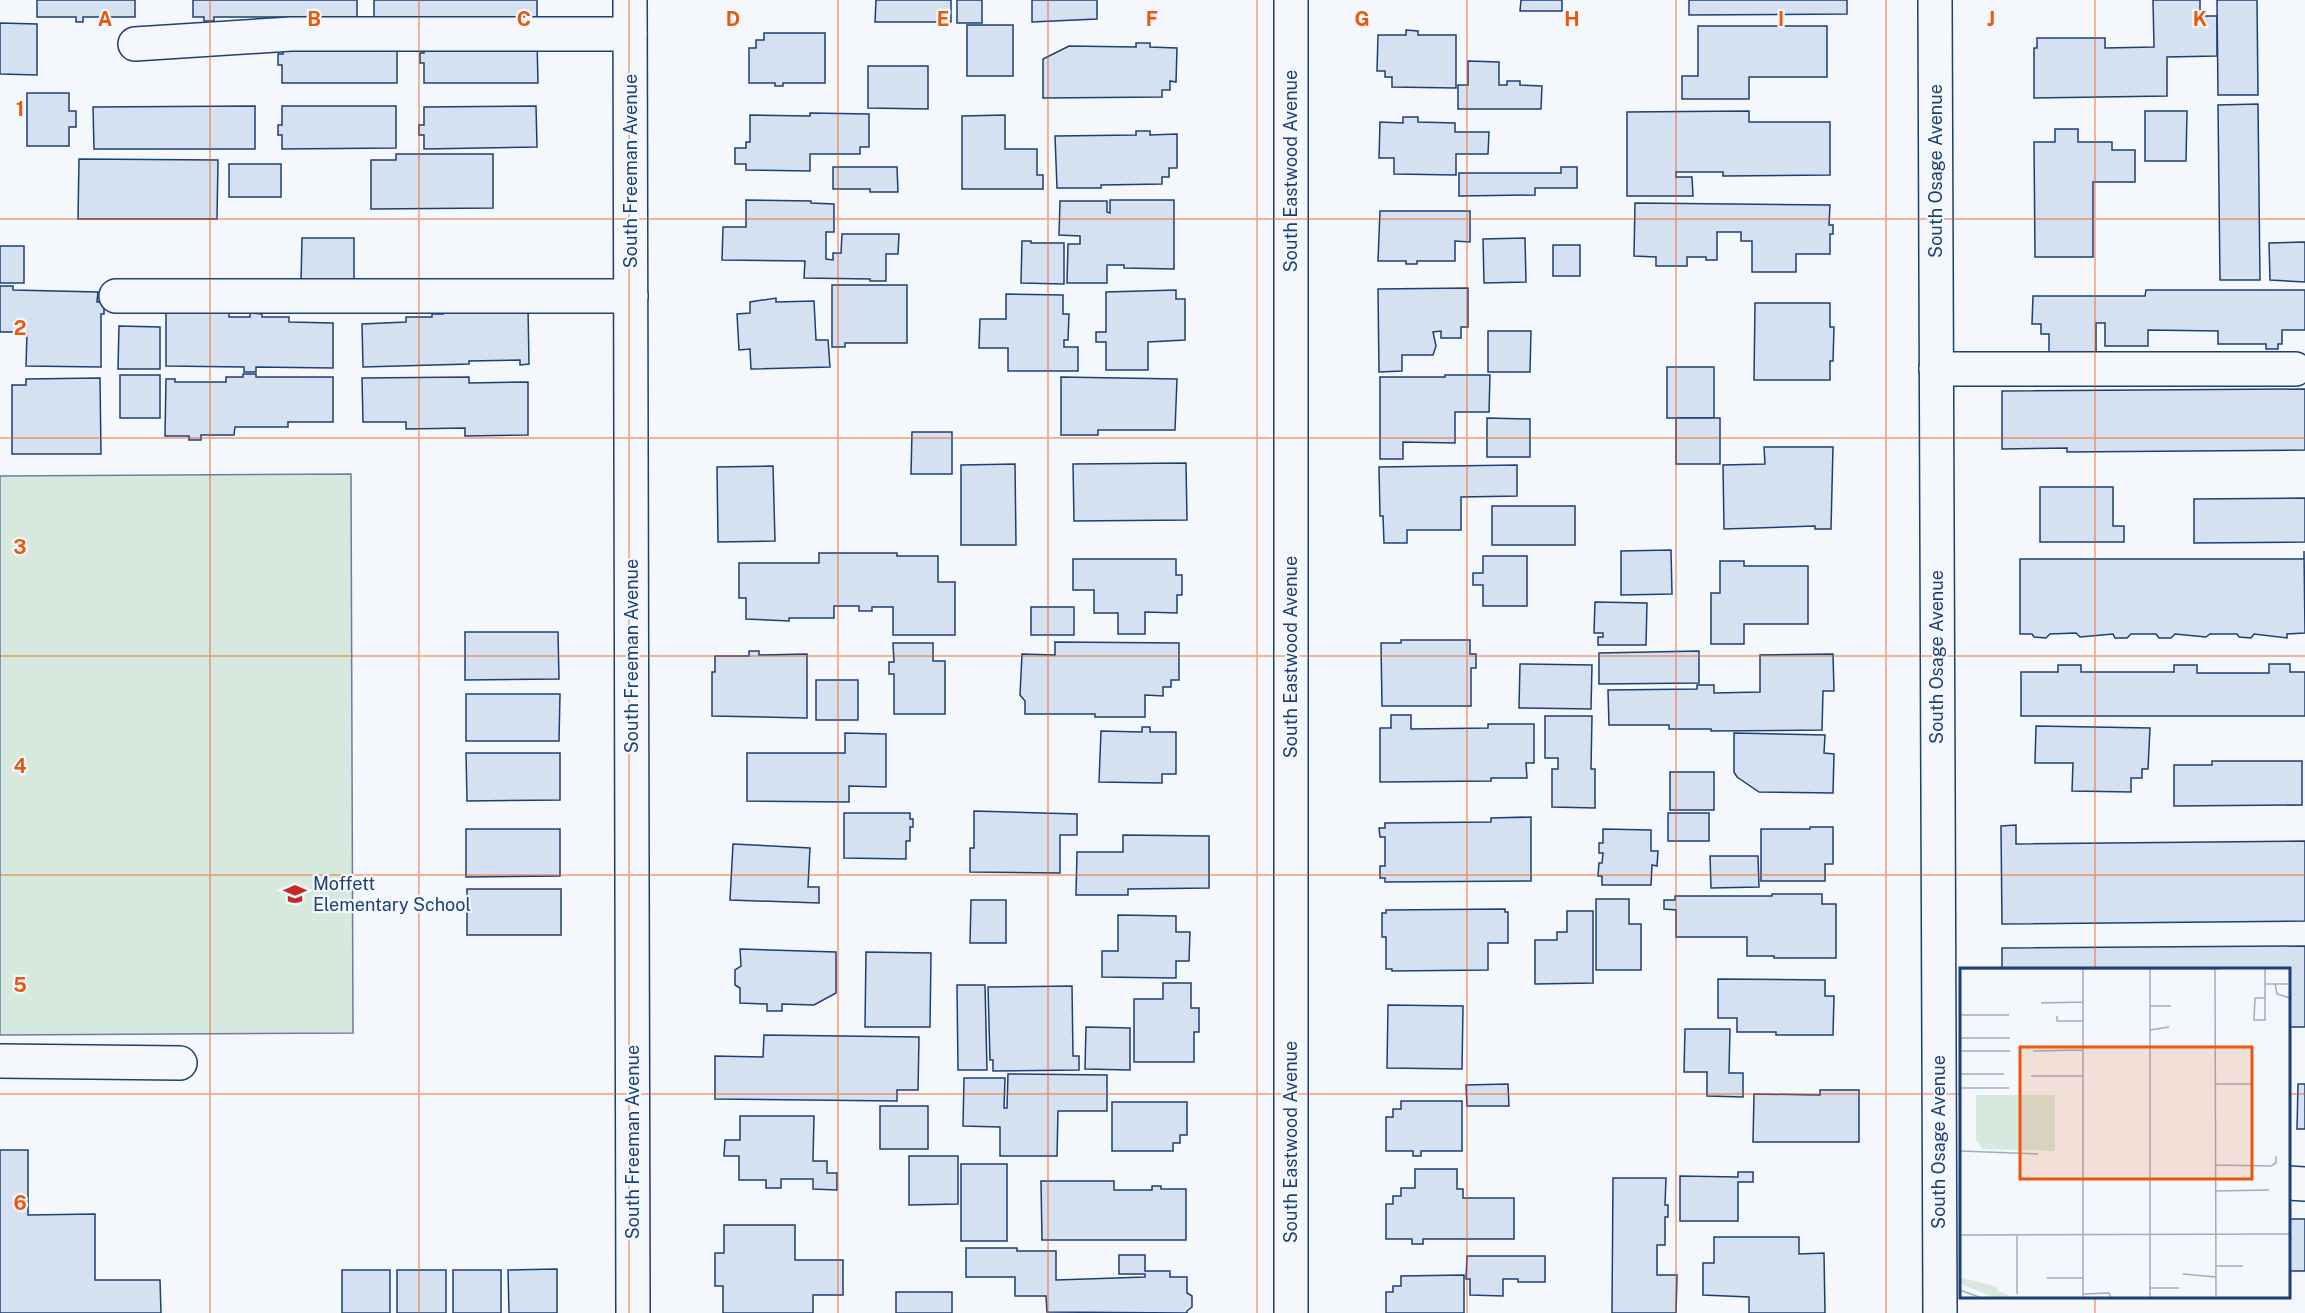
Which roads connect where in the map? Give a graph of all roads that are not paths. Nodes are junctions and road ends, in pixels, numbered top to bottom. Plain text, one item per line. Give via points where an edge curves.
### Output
1 (630, 0) edge
2 (1292, 0) edge
3 (1935, 0) edge
4 (630, 34) junction
5 (135, 44) dead end
6 (116, 296) dead end
7 (631, 296) junction
8 (1936, 369) junction
9 (2295, 369) dead end
10 (0, 1061) edge
11 (180, 1063) dead end
12 (1950, 1175) edge
13 (2290, 1183) edge
14 (2305, 1184) edge
15 (633, 1313) edge
16 (1291, 1313) edge
17 (1940, 1313) edge

1 - 4 street, South Freeman Avenue
2 - 16 street, South Eastwood Avenue
3 - 8 street, South Osage Avenue
4 - 5 street via 291,34
4 - 7 street, South Freeman Avenue
6 - 7 street
7 - 15 street, South Freeman Avenue
8 - 9 street
8 - 12 street, South Osage Avenue
10 - 11 street
12 - 17 street, South Osage Avenue
13 - 14 street

